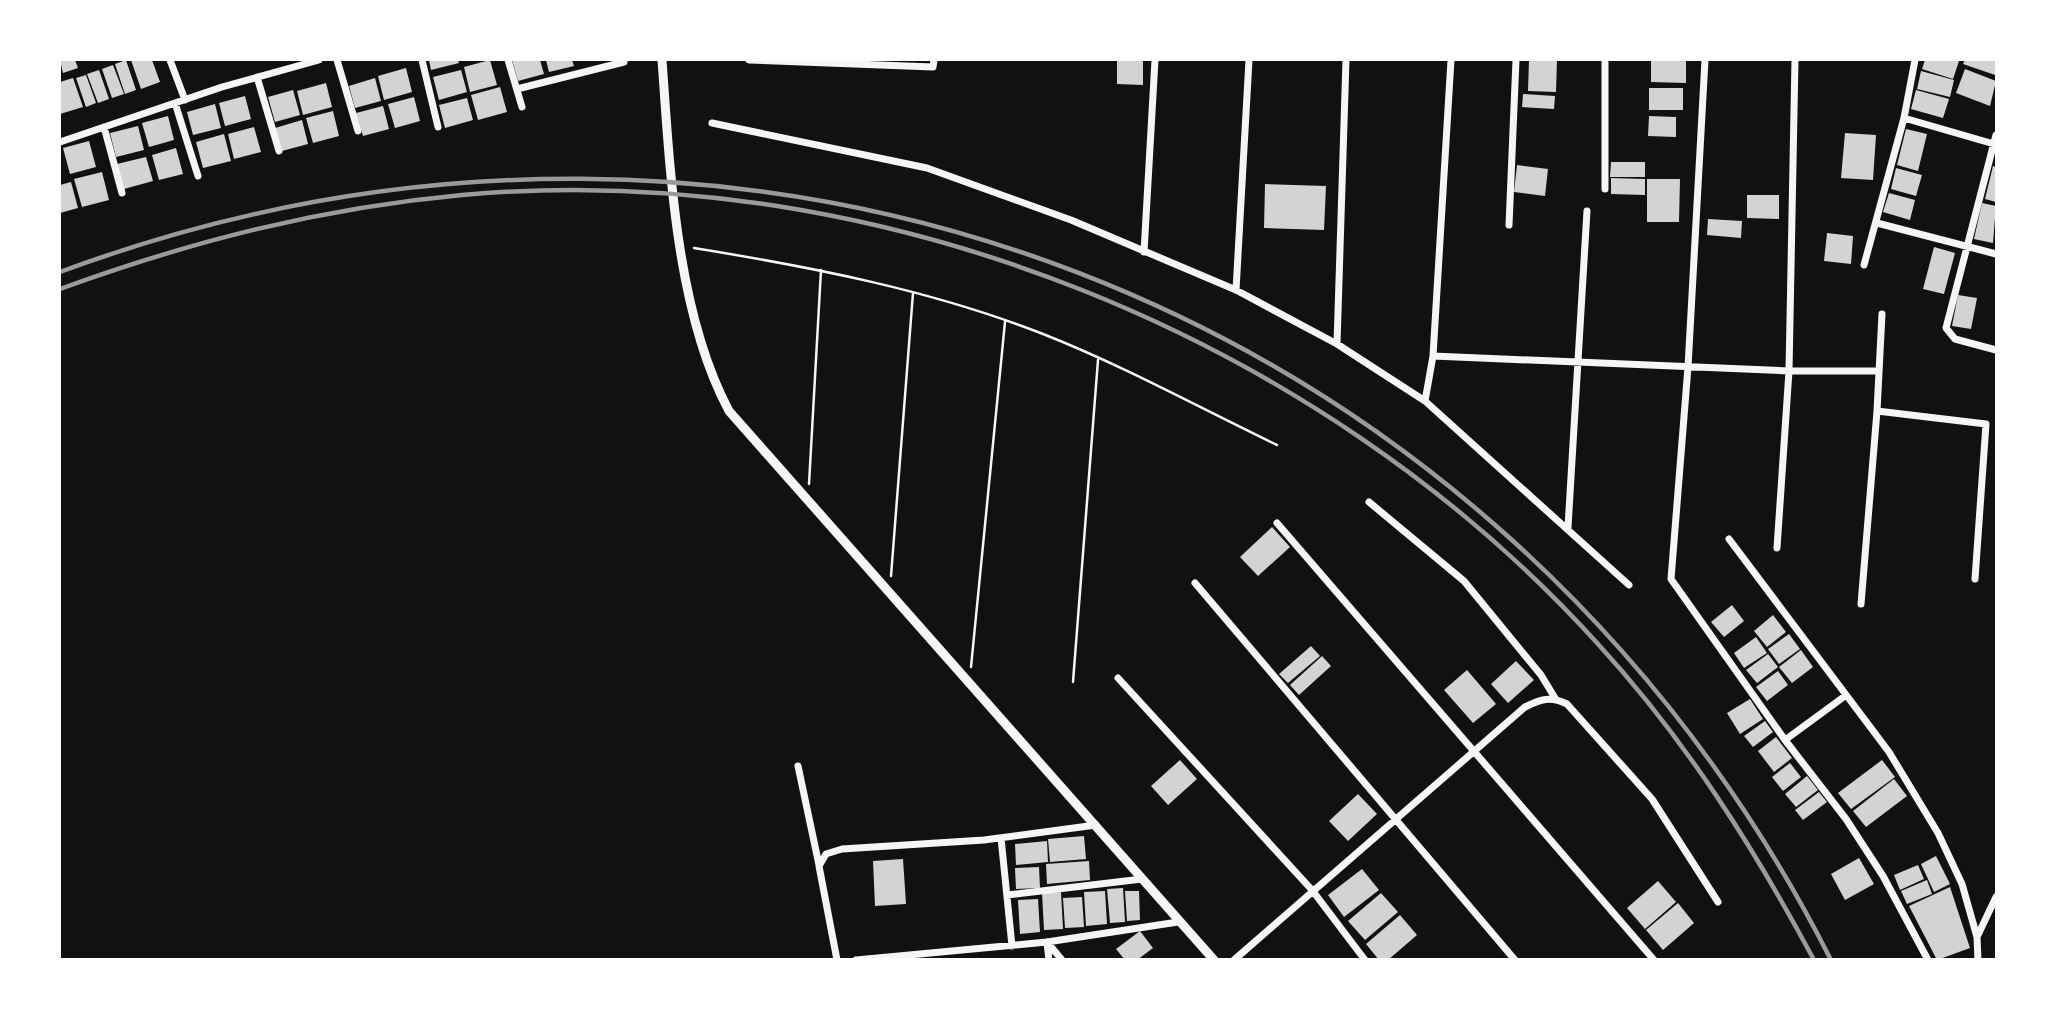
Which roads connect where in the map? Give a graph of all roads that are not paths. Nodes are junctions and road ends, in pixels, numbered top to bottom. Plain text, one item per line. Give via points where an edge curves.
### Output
1 (170, 60) edge
2 (318, 60) edge
3 (337, 60) edge
4 (422, 60) edge
5 (508, 60) edge
6 (662, 60) edge
7 (749, 60) edge
8 (934, 60) edge
9 (1155, 60) edge
10 (1249, 60) edge
11 (1346, 60) edge
12 (1451, 60) edge
13 (1516, 60) edge
14 (1605, 60) edge
15 (1705, 60) edge
16 (1795, 60) edge
17 (1915, 60) edge
18 (624, 62) dead end
19 (257, 77) junction
20 (517, 89) junction
21 (185, 100) junction
22 (175, 103) junction
23 (522, 107) dead end
24 (1903, 118) junction
25 (712, 123) dead end
26 (104, 127) junction
27 (438, 127) dead end
28 (358, 131) dead end
29 (1997, 135) edge
30 (60, 142) edge
31 (1994, 144) junction
32 (279, 151) dead end
33 (1994, 155) edge
34 (198, 176) dead end
35 (1605, 189) dead end
36 (122, 193) dead end
37 (1587, 211) dead end
38 (1877, 223) junction
39 (1509, 225) dead end
40 (1967, 246) junction
41 (1144, 252) junction
42 (1997, 254) edge
43 (1864, 265) dead end
44 (1236, 290) junction
45 (1882, 314) dead end
46 (1337, 344) junction
47 (1997, 350) edge
48 (1433, 356) junction
49 (1579, 360) junction
50 (1688, 367) junction
51 (1789, 371) junction
52 (1879, 371) junction
53 (1425, 401) junction
54 (1877, 411) junction
55 (1369, 502) dead end
56 (1277, 523) dead end
57 (1568, 527) junction
58 (1729, 539) dead end
59 (1777, 548) dead end
60 (1975, 579) dead end
61 (1195, 583) dead end
62 (1629, 585) dead end
63 (1861, 604) dead end
64 (1118, 678) dead end
65 (1845, 696) junction
66 (1555, 698) junction
67 (1785, 740) junction
68 (1473, 754) junction
69 (798, 766) dead end
70 (1395, 820) junction
71 (1096, 825) junction
72 (1001, 838) junction
73 (819, 866) junction
74 (1142, 879) junction
75 (1312, 890) junction
76 (1007, 895) junction
77 (1997, 897) edge
78 (1718, 902) dead end
79 (1178, 922) junction
80 (1977, 937) junction
81 (1047, 942) junction
82 (1012, 946) junction
83 (937, 956) edge
84 (837, 960) edge
85 (856, 960) edge
86 (1049, 960) edge
87 (1062, 960) edge
88 (1214, 960) edge
89 (1234, 960) edge
90 (1365, 960) edge
91 (1515, 960) edge
92 (1654, 960) edge
93 (1928, 960) edge
94 (1978, 960) edge

1 - 21 street
2 - 19 street
3 - 28 street
4 - 27 street
5 - 20 street
6 - 71 street via 672,194 681,246 698,333 712,380 729,411
7 - 8 street via 933,67
9 - 41 street
10 - 44 street
11 - 46 street
12 - 48 street
13 - 39 street
14 - 35 street
15 - 50 street
16 - 51 street
17 - 24 street
18 - 20 street
19 - 21 street
19 - 32 street
20 - 23 street
21 - 22 street
22 - 26 street
22 - 34 street
24 - 31 street
24 - 38 street
25 - 41 street via 927,168
26 - 30 street
26 - 36 street
29 - 31 street
31 - 33 street
33 - 40 street
37 - 49 street
38 - 40 street
38 - 43 street
40 - 42 street
40 - 47 street via 1947,331 1955,339
41 - 44 street
44 - 46 street
45 - 52 street
46 - 53 street
48 - 49 street
48 - 53 street
49 - 50 street
49 - 57 street
50 - 51 street
50 - 67 street via 1671,579
51 - 52 street
51 - 59 street
52 - 54 street
53 - 57 street
54 - 60 street via 1986,424
54 - 63 street
55 - 66 street via 1464,581
56 - 68 street
57 - 62 street
58 - 65 street
61 - 70 street
64 - 75 street
65 - 67 street
65 - 80 street via 1889,752 1938,833 1962,884
66 - 68 street via 1525,707
66 - 78 street via 1580,716 1652,799
67 - 93 street via 1846,818
68 - 70 street
68 - 92 street
69 - 73 street
70 - 75 street
70 - 91 street
71 - 72 street
71 - 74 street
72 - 73 street via 842,849 826,854
72 - 76 street
73 - 84 street
74 - 76 street
74 - 79 street
75 - 89 street
75 - 90 street
76 - 82 street
77 - 80 street
79 - 81 street
79 - 88 street
80 - 94 street
81 - 82 street
81 - 86 street
81 - 87 street
82 - 83 street
83 - 85 street

